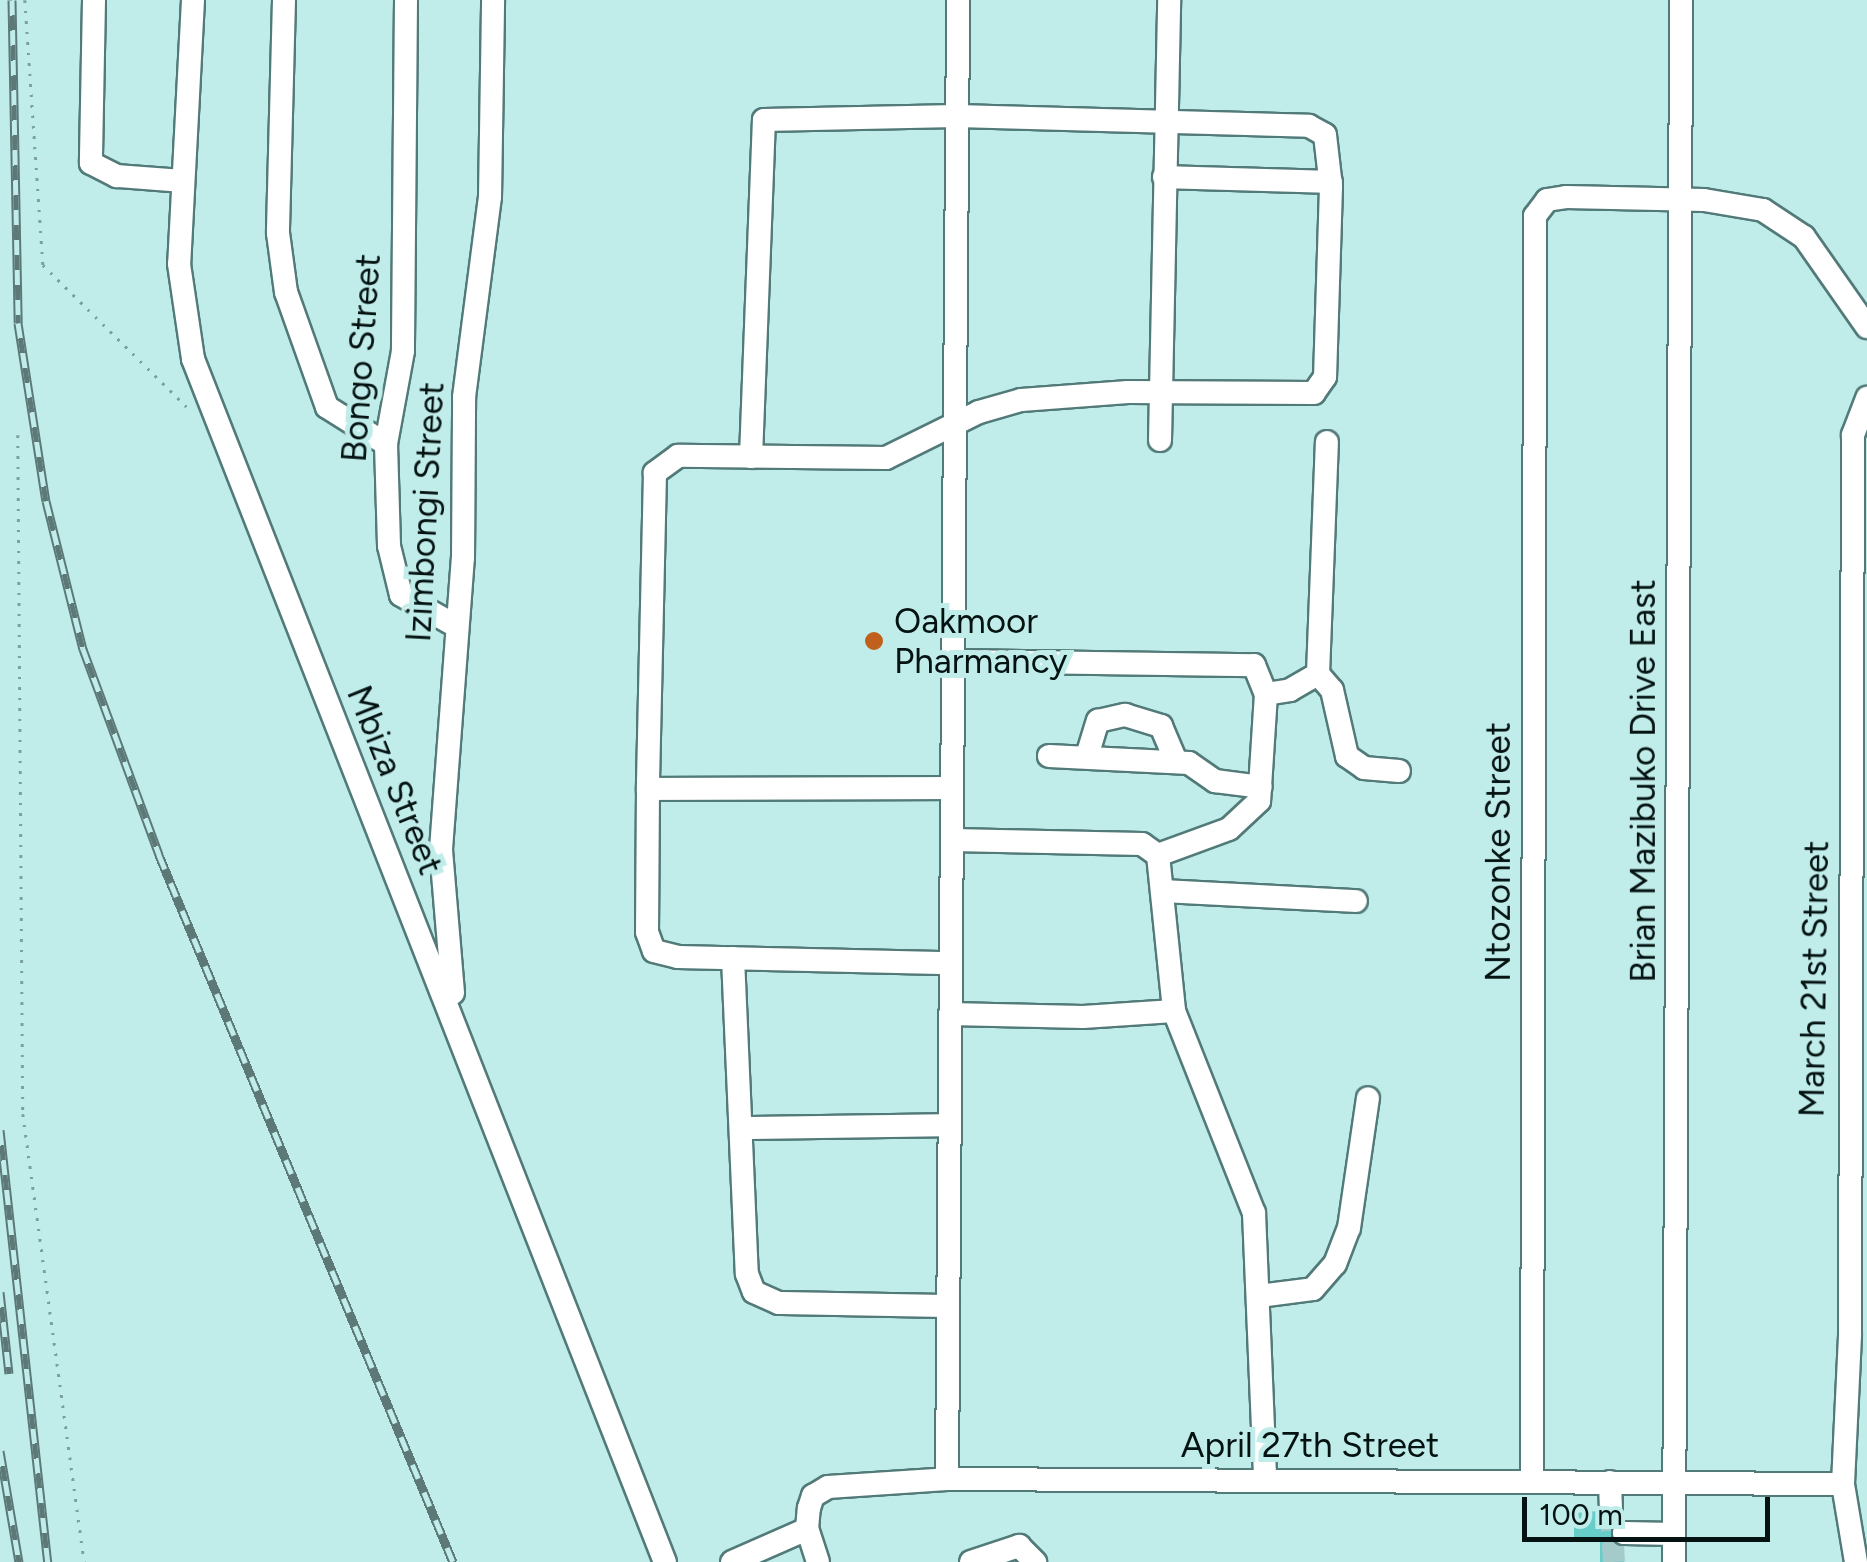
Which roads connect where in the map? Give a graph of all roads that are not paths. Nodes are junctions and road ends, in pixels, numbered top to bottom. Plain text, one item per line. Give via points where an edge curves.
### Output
1 (94, 0) edge
2 (193, 0) edge
3 (284, 0) edge
4 (406, 0) edge
5 (494, 0) edge
6 (958, 0) edge
7 (1169, 0) edge
8 (1681, 0) edge
9 (957, 116) junction
10 (1166, 122) junction
11 (1164, 177) junction
12 (182, 181) junction
13 (1331, 182) junction
14 (1681, 198) junction
15 (1867, 327) edge
16 (1158, 393) junction
17 (1867, 398) edge
18 (955, 424) junction
19 (1160, 440) dead end
20 (1327, 442) dead end
21 (386, 444) junction
22 (751, 456) junction
23 (456, 626) junction
24 (953, 660) junction
25 (1318, 674) junction
26 (1266, 694) junction
27 (1858, 745) edge
28 (1049, 756) dead end
29 (1086, 756) junction
30 (1176, 762) junction
31 (1399, 771) dead end
32 (1261, 787) junction
33 (952, 788) junction
34 (648, 790) junction
35 (952, 840) junction
36 (1158, 854) junction
37 (1164, 891) junction
38 (1356, 901) dead end
39 (1860, 936) edge
40 (733, 958) junction
41 (951, 963) junction
42 (1174, 1010) junction
43 (950, 1014) junction
44 (458, 1027) junction
45 (1858, 1052) edge
46 (1368, 1098) dead end
47 (949, 1125) junction
48 (744, 1128) junction
49 (1857, 1192) edge
50 (1259, 1296) junction
51 (948, 1306) junction
52 (1858, 1336) edge
53 (947, 1479) junction
54 (1265, 1480) junction
55 (1532, 1480) junction
56 (1610, 1482) junction
57 (1674, 1483) junction
58 (1843, 1484) junction
59 (1611, 1509) tunnel mouth
60 (807, 1529) junction
61 (1624, 1534) dead end
62 (1674, 1534) junction
63 (666, 1562) edge
64 (732, 1562) edge
65 (818, 1562) edge
66 (971, 1562) edge
67 (1035, 1562) edge
68 (1674, 1562) edge
69 (1856, 1562) edge

1 - 12 street via 91,163 117,176
2 - 12 street, Mbiza Street
3 - 21 street via 278,234 286,292 328,407
4 - 21 street, Bongo Street via 403,351
5 - 23 street, Izimbongi Street via 490,197 464,397
6 - 9 street
7 - 10 street
8 - 14 street, Brian Mazibuko Drive East
9 - 10 street
9 - 18 street
9 - 22 street via 761,123
10 - 11 street
10 - 13 street via 1317,128 1328,141
11 - 13 street
11 - 16 street
12 - 44 street, Mbiza Street via 179,285 193,359
13 - 16 street via 1320,388 1298,396
14 - 15 street via 1752,206 1787,222
14 - 55 street, Ntozonke Street via 1554,198 1542,203 1534,224
14 - 57 street, Brian Mazibuko Drive East
16 - 18 street via 1022,400
16 - 19 street
17 - 27 street, March 21st Street via 1853,434
18 - 22 street via 886,458
18 - 24 street
20 - 25 street
21 - 23 street, Bongo Street via 396,589
22 - 34 street via 678,456 654,473
23 - 44 street, Izimbongi Street via 441,849
24 - 26 street via 1239,660 1261,672
24 - 33 street
25 - 26 street via 1284,693
25 - 31 street via 1332,690 1347,756 1364,768
26 - 32 street
27 - 39 street, March 21st Street
28 - 29 street
29 - 30 street
29 - 30 street via 1098,720 1125,715 1160,726
30 - 32 street via 1199,766 1215,781
32 - 36 street via 1247,818
33 - 34 street
33 - 35 street
34 - 40 street via 650,947 678,957
35 - 36 street via 1142,844
35 - 41 street
36 - 37 street
37 - 38 street
37 - 42 street via 1164,962
39 - 45 street, March 21st Street
40 - 41 street
40 - 48 street
41 - 43 street
42 - 43 street via 1083,1017
42 - 50 street via 1251,1196
43 - 47 street
44 - 63 street, Mbiza Street
45 - 49 street, March 21st Street
46 - 50 street via 1349,1228 1335,1264 1313,1289
47 - 48 street
47 - 51 street
48 - 51 street via 747,1274 754,1292 779,1303
49 - 52 street, March 21st Street
50 - 54 street
51 - 53 street
52 - 58 street, March 21st Street
53 - 54 street, April 27th Street
53 - 60 street, April 27th Street via 828,1487 813,1496
54 - 55 street, April 27th Street
55 - 56 street, April 27th Street
56 - 57 street, April 27th Street
56 - 59 street
57 - 58 street, April 27th Street
57 - 62 street, Brian Mazibuko Drive East
58 - 69 street, March 21st Street
60 - 64 street
60 - 65 street
61 - 62 street
62 - 68 street, Brian Mazibuko Drive East
66 - 67 street via 1019,1546

